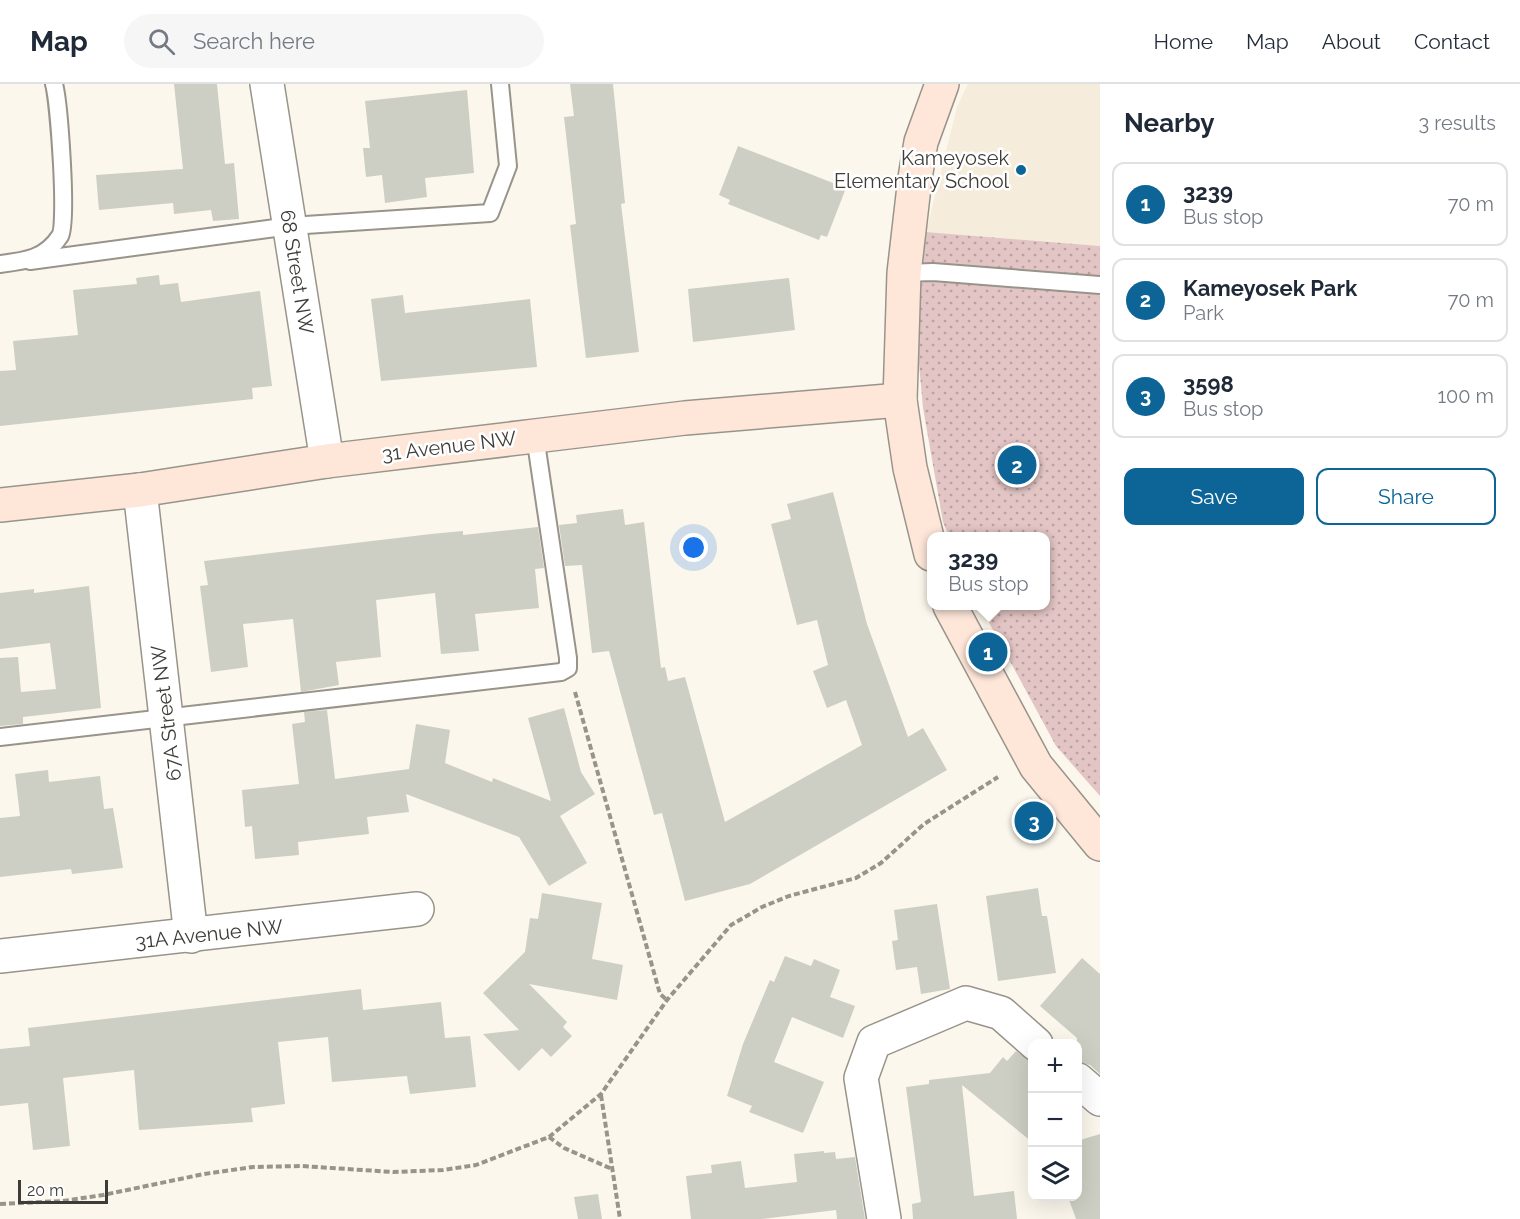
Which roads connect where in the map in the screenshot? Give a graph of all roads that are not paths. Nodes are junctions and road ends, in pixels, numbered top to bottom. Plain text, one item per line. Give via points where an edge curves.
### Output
1 (54, 84) edge
2 (267, 84) edge
3 (500, 84) edge
4 (942, 84) edge
5 (290, 226) junction
6 (30, 261) junction
7 (0, 264) edge
8 (904, 273) junction
9 (1100, 285) edge
10 (900, 400) junction
11 (535, 436) junction
12 (327, 461) junction
13 (140, 490) junction
14 (0, 505) edge
15 (927, 538) edge
16 (952, 610) edge
17 (166, 718) junction
18 (0, 737) edge
19 (1100, 844) edge
20 (417, 909) dead end
21 (191, 936) junction
22 (0, 956) edge
23 (1030, 1039) edge
24 (1082, 1084) edge
25 (1100, 1099) edge
26 (884, 1219) edge

1 - 6 lane via 64,213 61,234 43,255
2 - 5 street, 68 Street NW
3 - 5 lane via 508,166 490,213
4 - 8 street via 921,142
5 - 6 lane
5 - 12 street, 68 Street NW
6 - 7 lane
8 - 9 lane
8 - 10 street
10 - 11 street, 31 Avenue NW via 685,418
10 - 15 street via 910,468
11 - 12 street, 31 Avenue NW
11 - 17 lane via 568,668 561,672
12 - 13 street, 31 Avenue NW
13 - 14 street, 31 Avenue NW
13 - 17 street, 67A Street NW
16 - 19 street via 1036,766
17 - 18 lane
17 - 21 street, 67A Street NW
20 - 21 street, 31A Avenue NW
21 - 22 street, 31A Avenue NW
23 - 26 street via 1001,1013 966,1003 874,1042 861,1078
24 - 25 street

